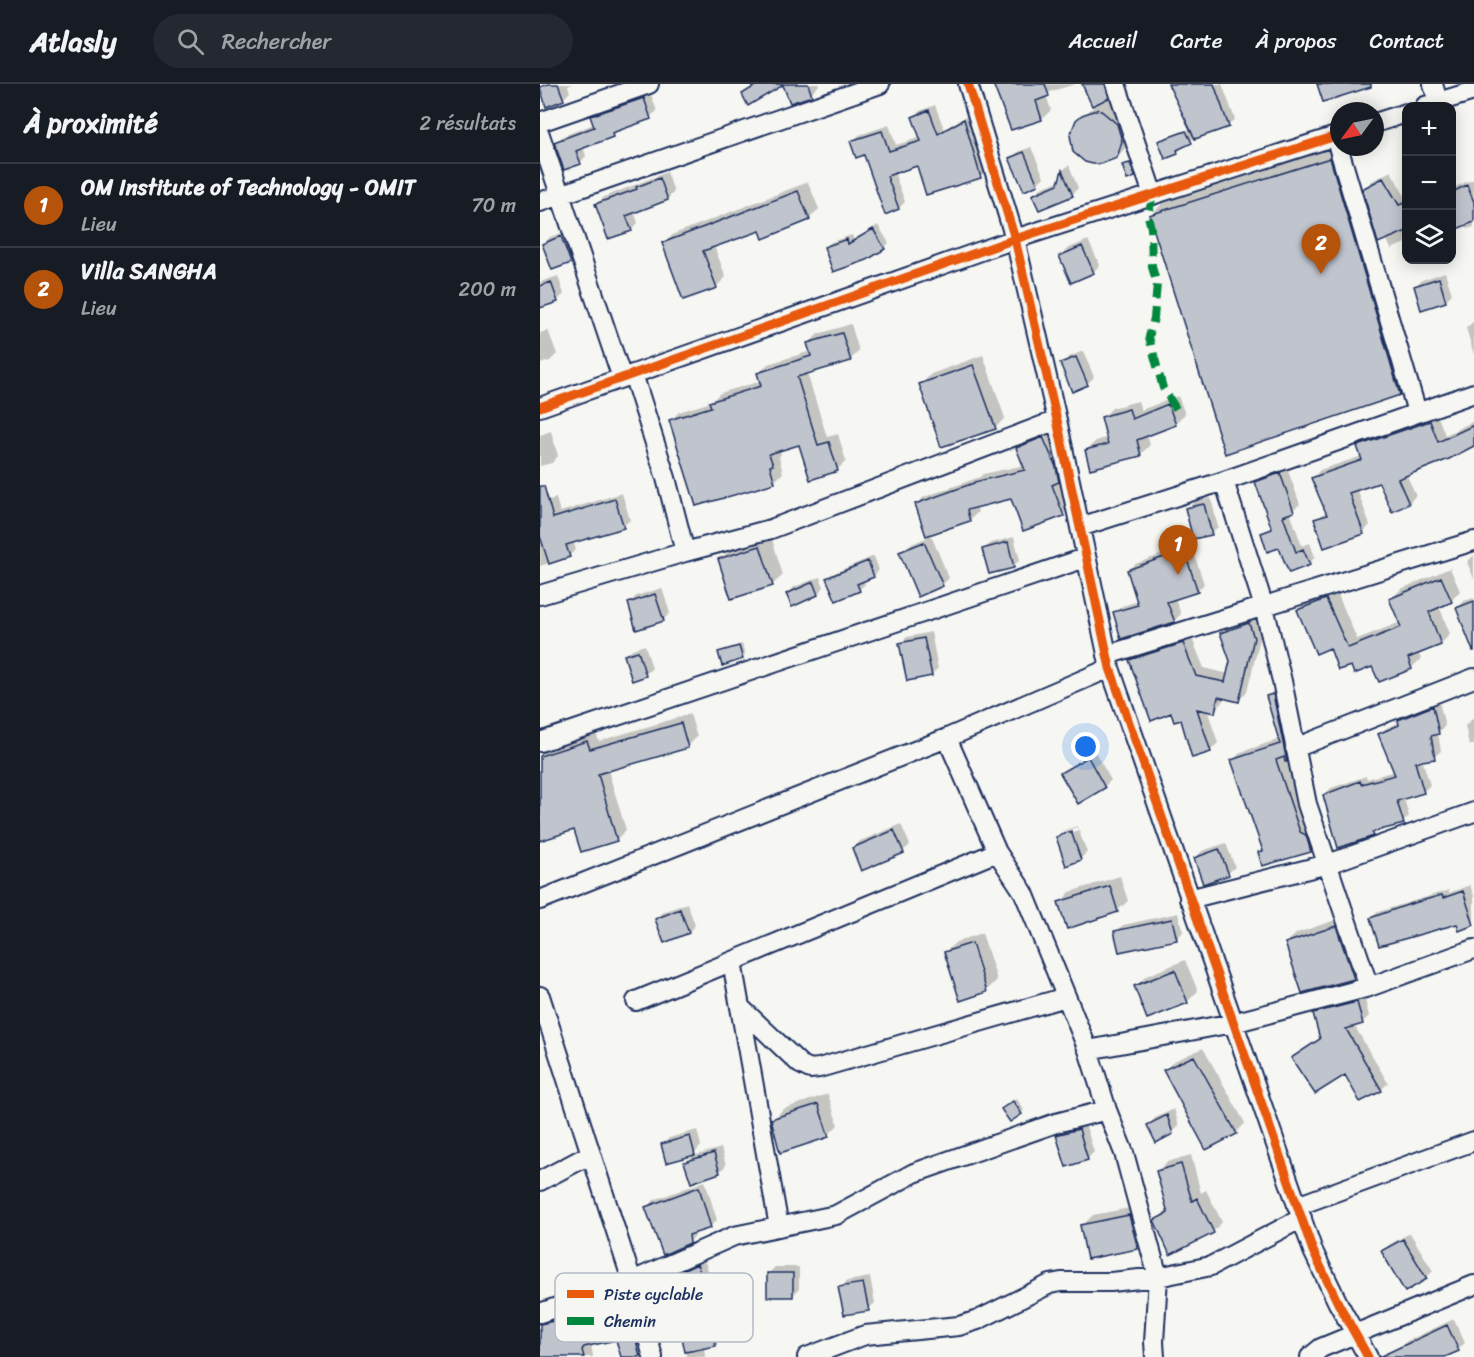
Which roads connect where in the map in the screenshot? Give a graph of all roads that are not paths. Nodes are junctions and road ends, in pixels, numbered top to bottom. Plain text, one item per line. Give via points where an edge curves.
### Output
1 (649, 84) edge
2 (880, 84) edge
3 (968, 84) edge
4 (1116, 84) edge
5 (1433, 84) edge
6 (1474, 91) edge
7 (1431, 102) edge
8 (1438, 102) edge
9 (1402, 114) edge
10 (1384, 120) edge
11 (540, 122) edge
12 (540, 135) edge
13 (1330, 138) edge
14 (1343, 156) edge
15 (1153, 195) junction
16 (559, 196) junction
17 (540, 202) edge
18 (1015, 239) junction
19 (628, 376) junction
20 (1474, 393) edge
21 (540, 407) edge
22 (1417, 412) junction
23 (1057, 420) junction
24 (1224, 481) junction
25 (1080, 527) junction
26 (1474, 541) edge
27 (686, 552) junction
28 (1085, 558) junction
29 (540, 595) edge
30 (1264, 607) junction
31 (1108, 662) junction
32 (1474, 678) edge
33 (947, 738) junction
34 (540, 742) edge
35 (1295, 748) junction
36 (1474, 812) edge
37 (997, 852) junction
38 (1328, 864) junction
39 (1189, 899) junction
40 (540, 900) edge
41 (1474, 949) edge
42 (732, 962) junction
43 (1370, 987) junction
44 (540, 996) edge
45 (1066, 997) junction
46 (636, 1001) dead end
47 (740, 1007) junction
48 (1233, 1023) junction
49 (1088, 1050) junction
50 (1107, 1110) junction
51 (1474, 1141) edge
52 (591, 1154) junction
53 (540, 1180) edge
54 (1300, 1212) junction
55 (779, 1227) junction
56 (629, 1273) edge
57 (650, 1273) edge
58 (1158, 1277) junction
59 (1474, 1285) edge
60 (555, 1308) edge
61 (540, 1313) edge
62 (1355, 1334) junction
63 (649, 1342) edge
64 (653, 1357) edge
65 (807, 1357) edge
66 (1155, 1357) edge
67 (1310, 1357) edge
68 (1368, 1357) edge

1 - 11 street
2 - 16 street
3 - 18 street
4 - 15 street
5 - 7 street
6 - 8 street
9 - 10 street
12 - 16 street
13 - 15 street
14 - 22 street
15 - 18 street
16 - 17 street
16 - 19 street
18 - 19 street
18 - 23 street
19 - 21 street
19 - 27 street via 666,478
20 - 22 street
22 - 24 street
23 - 25 street
23 - 27 street via 771,529
24 - 25 street
24 - 30 street
25 - 28 street
26 - 30 street
27 - 29 street
28 - 31 street
28 - 34 street
30 - 31 street
30 - 35 street
31 - 33 street
31 - 39 street
32 - 35 street
33 - 37 street
33 - 40 street
35 - 38 street via 1307,804
36 - 38 street
37 - 42 street
37 - 45 street via 1024,893
38 - 39 street
38 - 43 street
39 - 48 street
41 - 43 street
42 - 46 street
42 - 47 street
43 - 48 street
44 - 52 street
45 - 47 street via 810,1069
45 - 49 street
47 - 55 street
48 - 49 street
48 - 54 street
49 - 50 street
50 - 55 street via 1056,1122 914,1173 836,1215
50 - 58 street via 1124,1153
51 - 54 street
52 - 53 street
52 - 56 street
54 - 58 street via 1211,1266
54 - 62 street via 1313,1251
55 - 57 street via 725,1239
58 - 65 street via 1050,1284 959,1326 865,1335
58 - 66 street
59 - 62 street
60 - 61 street
62 - 67 street via 1321,1348
62 - 68 street
63 - 64 street

